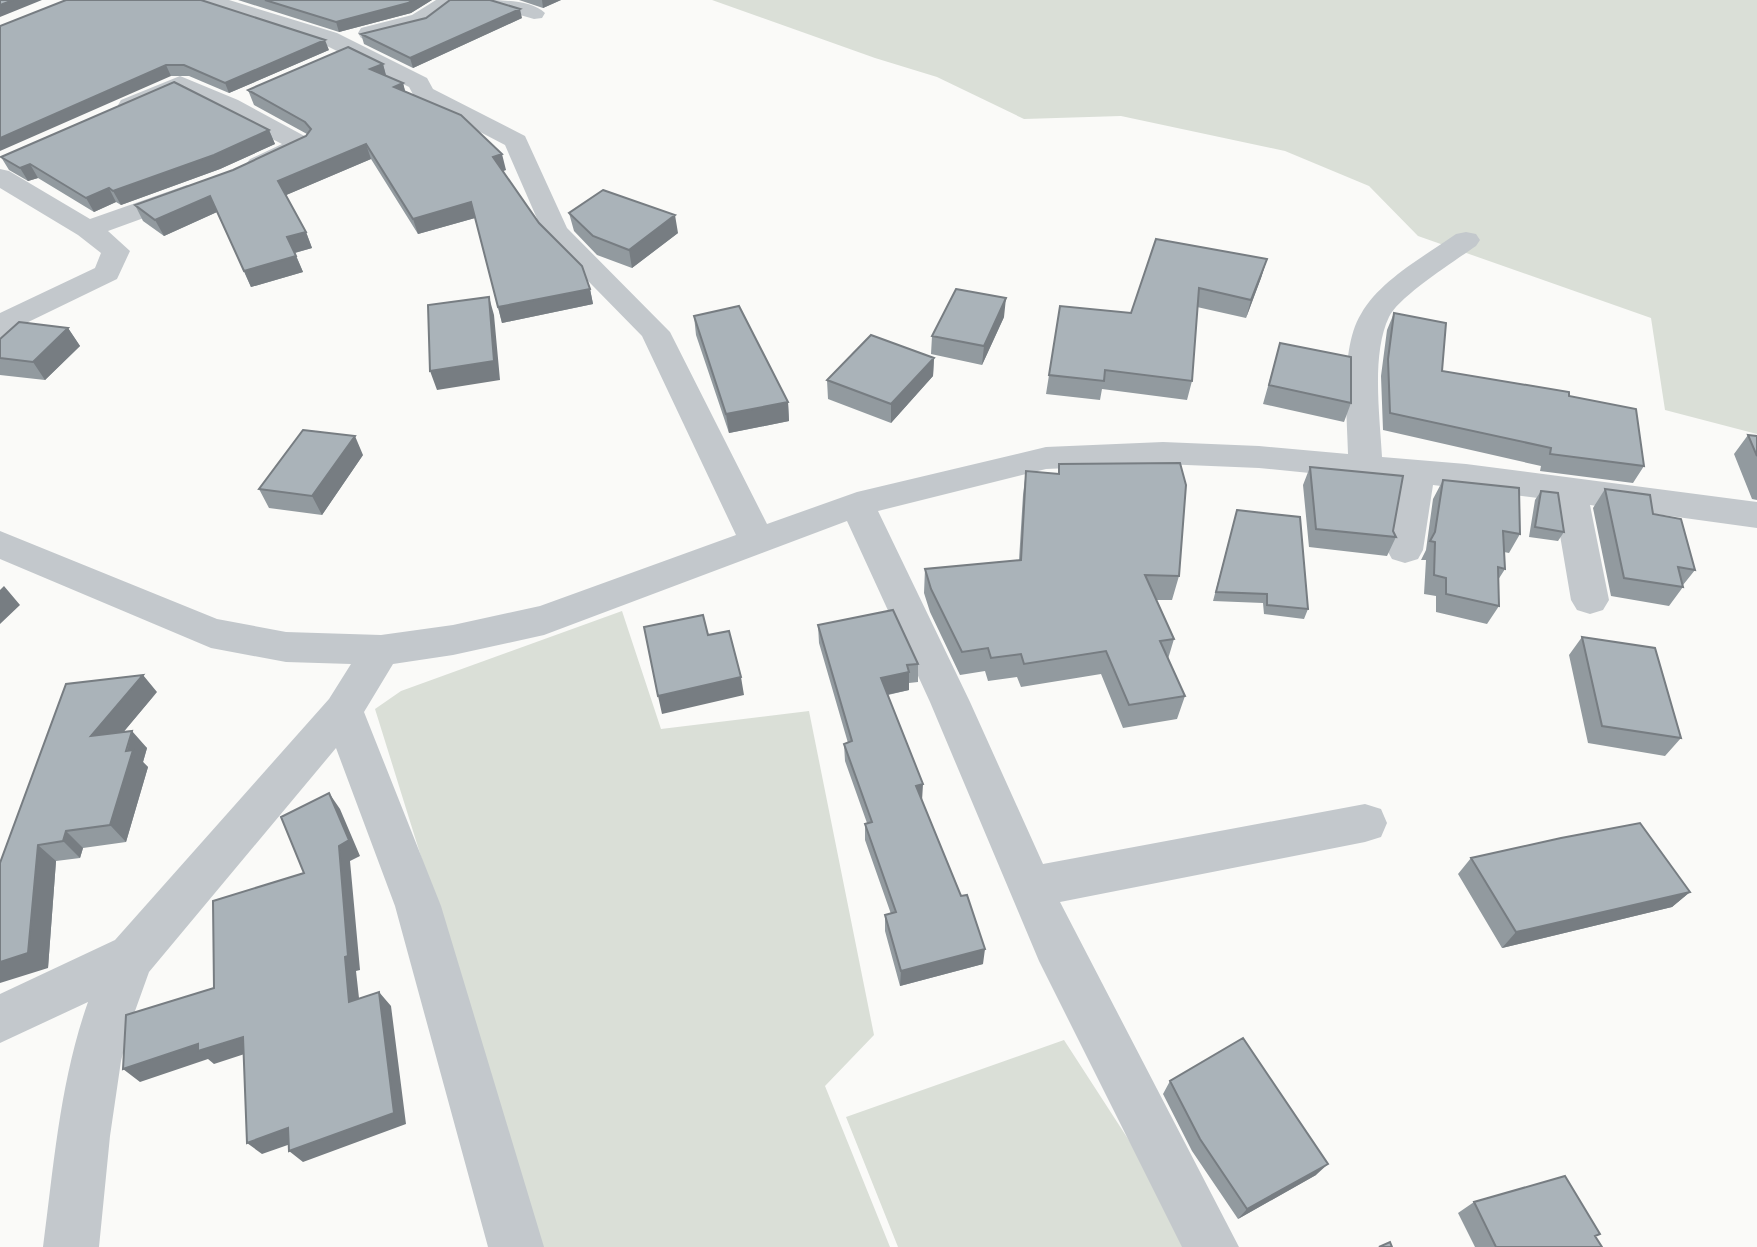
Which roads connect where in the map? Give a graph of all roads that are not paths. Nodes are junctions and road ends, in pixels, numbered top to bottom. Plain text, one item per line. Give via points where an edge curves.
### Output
1 (207, 0) edge
2 (276, 0) edge
3 (451, 0) edge
4 (493, 0) edge
5 (250, 13) junction
6 (534, 13) dead end
7 (340, 51) junction
8 (254, 94) edge
9 (229, 105) junction
10 (108, 115) edge
11 (4, 166) edge
12 (242, 172) edge
13 (204, 187) edge
14 (88, 229) junction
15 (1466, 240) dead end
16 (0, 329) edge
17 (1365, 467) junction
18 (1418, 472) junction
19 (1570, 491) junction
20 (857, 504) junction
21 (1757, 515) edge
22 (758, 542) junction
23 (0, 544) edge
24 (1405, 550) dead end
25 (1590, 600) dead end
26 (381, 650) junction
27 (343, 711) junction
28 (1365, 823) dead end
29 (1030, 887) junction
30 (132, 956) junction
31 (0, 1019) edge
32 (71, 1247) edge
33 (516, 1247) edge
34 (1211, 1247) edge

1 - 5 street
2 - 5 street
3 - 7 street via 420,20
4 - 6 street
5 - 7 street
7 - 22 street via 419,83 422,93 516,141 555,231 654,332
8 - 9 street
9 - 10 street via 180,83
9 - 12 street via 301,144
11 - 14 street
13 - 14 street
14 - 16 street via 116,251 107,273
15 - 17 street via 1425,268 1374,313 1363,371
17 - 18 street
17 - 20 street via 1163,453 1046,457
18 - 19 street
18 - 24 street
19 - 21 street
19 - 25 street
20 - 22 street
20 - 29 street
22 - 26 street via 544,620
23 - 26 street via 211,633 286,648
26 - 27 street
27 - 30 street
27 - 33 street via 418,906
28 - 29 street
29 - 34 street
30 - 31 street
30 - 32 street via 113,992 90,1091

